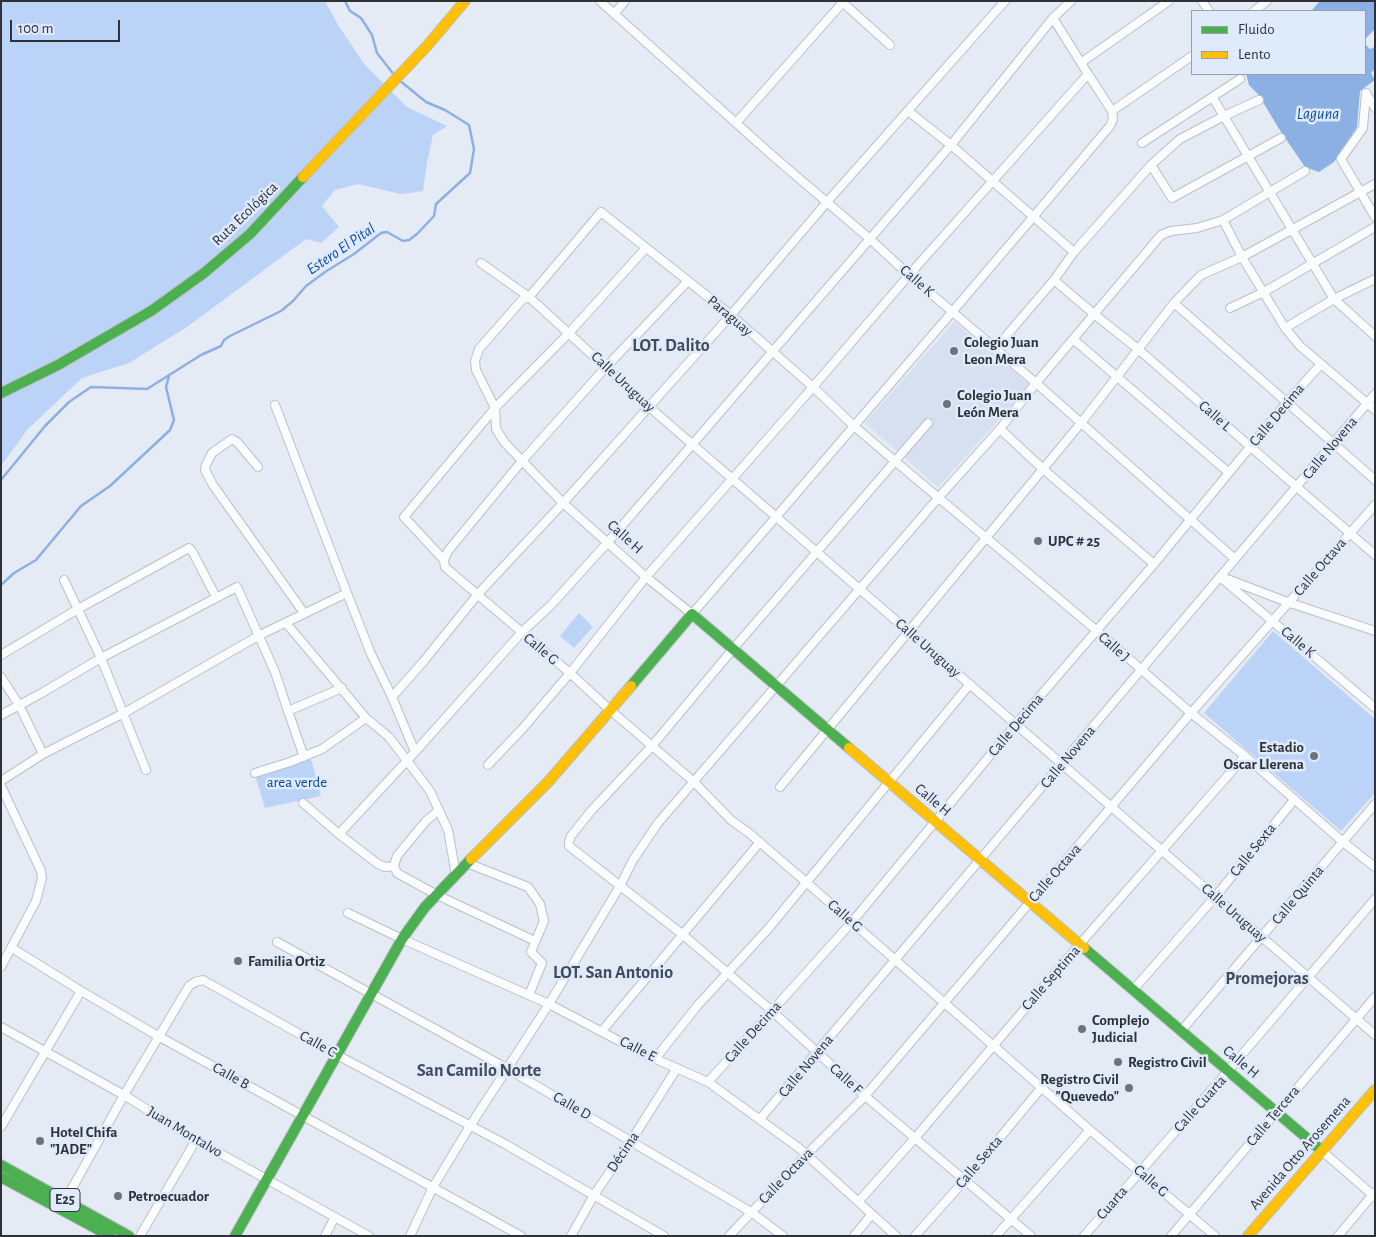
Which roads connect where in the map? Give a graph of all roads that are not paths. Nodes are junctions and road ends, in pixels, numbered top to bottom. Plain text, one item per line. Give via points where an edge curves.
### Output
1 (465, 1) edge
2 (600, 1) edge
3 (625, 1) edge
4 (1005, 1) edge
5 (1071, 1) edge
6 (1169, 1) edge
7 (1267, 1) edge
8 (842, 2) edge
9 (1255, 10) edge
10 (614, 14) junction
11 (1053, 18) junction
12 (890, 45) dead end
13 (1191, 57) edge
14 (1082, 62) junction
15 (1088, 74) junction
16 (1240, 79) dead end
17 (1375, 88) edge
18 (1366, 93) junction
19 (1213, 98) junction
20 (1259, 100) dead end
21 (1375, 108) edge
22 (908, 111) junction
23 (1112, 111) junction
24 (1224, 116) junction
25 (736, 123) junction
26 (1281, 138) dead end
27 (1142, 143) dead end
28 (951, 145) junction
29 (1249, 156) junction
30 (1151, 165) junction
31 (1305, 171) dead end
32 (993, 182) junction
33 (1375, 184) edge
34 (1270, 191) junction
35 (1360, 193) junction
36 (827, 202) junction
37 (601, 212) joint
38 (1034, 216) junction
39 (1375, 218) edge
40 (1223, 220) junction
41 (1375, 227) edge
42 (1291, 230) junction
43 (870, 239) junction
44 (645, 249) junction
45 (1074, 252) junction
46 (1242, 257) junction
47 (481, 263) dead end
48 (1313, 264) junction
49 (909, 275) junction
50 (1375, 279) edge
51 (1054, 280) junction
52 (688, 282) junction
53 (1264, 292) junction
54 (529, 296) junction
55 (1334, 298) junction
56 (1174, 303) junction
57 (1230, 308) dead end
58 (952, 311) junction
59 (1094, 314) junction
60 (731, 315) junction
61 (1285, 328) junction
62 (569, 333) junction
63 (1375, 336) edge
64 (1073, 339) junction
65 (1138, 349) junction
66 (995, 350) junction
67 (772, 352) junction
68 (1321, 364) junction
69 (606, 367) junction
70 (1118, 376) junction
71 (1036, 383) junction
72 (813, 387) junction
73 (1, 393) edge
74 (1375, 394) edge
75 (1286, 402) junction
76 (1367, 404) junction
77 (275, 406) dead end
78 (648, 406) junction
79 (495, 408) junction
80 (1375, 410) edge
81 (928, 423) dead end
82 (1082, 423) junction
83 (854, 426) junction
84 (1000, 429) junction
85 (1333, 443) junction
86 (693, 444) junction
87 (1250, 447) junction
88 (522, 462) junction
89 (896, 462) junction
90 (258, 467) dead end
91 (1043, 469) junction
92 (1228, 472) junction
93 (732, 478) junction
94 (1375, 480) edge
95 (1296, 487) junction
96 (939, 497) junction
97 (563, 502) junction
98 (1375, 505) edge
99 (776, 517) junction
100 (1190, 518) junction
101 (1350, 534) junction
102 (987, 539) junction
103 (608, 542) junction
104 (817, 552) junction
105 (1375, 555) edge
106 (1235, 559) junction
107 (444, 560) junction
108 (1154, 564) junction
109 (646, 577) junction
110 (1220, 577) junction
111 (64, 580) dead end
112 (859, 589) junction
113 (347, 593) junction
114 (478, 594) junction
115 (216, 597) junction
116 (1290, 603) junction
117 (78, 609) junction
118 (304, 613) junction
119 (692, 614) junction
120 (1273, 621) junction
121 (286, 623) junction
122 (1096, 630) junction
123 (1375, 631) edge
124 (522, 632) junction
125 (910, 632) junction
126 (260, 636) junction
127 (733, 649) junction
128 (1, 655) edge
129 (101, 658) junction
130 (1141, 670) junction
131 (570, 673) junction
132 (1, 677) edge
133 (970, 684) junction
134 (777, 686) junction
135 (342, 688) junction
136 (392, 696) junction
137 (19, 705) junction
138 (1374, 707) edge
139 (609, 709) junction
140 (288, 711) junction
141 (124, 713) junction
142 (1191, 713) junction
143 (1, 714) edge
144 (366, 718) junction
145 (1016, 724) junction
146 (828, 730) junction
147 (652, 746) junction
148 (415, 752) junction
149 (43, 754) junction
150 (1245, 756) junction
151 (304, 757) junction
152 (407, 761) junction
153 (1062, 764) junction
154 (488, 765) dead end
155 (146, 770) dead end
156 (255, 772) dead end
157 (1, 781) edge
158 (694, 782) junction
159 (889, 782) junction
160 (1, 786) edge
161 (780, 787) dead end
162 (1294, 800) junction
163 (303, 803) dead end
164 (1375, 804) edge
165 (1112, 807) junction
166 (439, 810) junction
167 (935, 821) junction
168 (339, 834) junction
169 (760, 842) junction
170 (1342, 842) junction
171 (1162, 850) junction
172 (980, 860) junction
173 (467, 863) junction
174 (394, 866) junction
175 (1375, 867) edge
176 (456, 874) junction
177 (806, 882) junction
178 (620, 886) junction
179 (437, 895) junction
180 (1215, 897) junction
181 (1375, 899) edge
182 (1030, 902) junction
183 (348, 913) dead end
184 (852, 922) junction
185 (682, 934) junction
186 (1262, 937) junction
187 (402, 939) junction
188 (535, 941) junction
189 (277, 942) dead end
190 (1080, 945) junction
191 (12, 948) junction
192 (896, 960) junction
193 (1, 967) edge
194 (725, 973) junction
195 (1308, 977) junction
196 (1133, 990) junction
197 (81, 991) junction
198 (370, 994) junction
199 (529, 995) junction
200 (1375, 997) edge
201 (945, 1003) junction
202 (549, 1004) junction
203 (772, 1011) junction
204 (1356, 1019) junction
205 (1, 1027) edge
206 (602, 1031) junction
207 (1181, 1031) junction
208 (1375, 1035) edge
209 (158, 1036) junction
210 (993, 1044) junction
211 (45, 1052) junction
212 (817, 1053) junction
213 (337, 1055) junction
214 (655, 1059) junction
215 (677, 1068) junction
216 (508, 1069) junction
217 (1228, 1071) junction
218 (708, 1082) junction
219 (1042, 1087) junction
220 (1375, 1090) edge
221 (124, 1096) junction
222 (865, 1096) junction
223 (1276, 1112) junction
224 (302, 1115) junction
225 (760, 1119) junction
226 (470, 1126) junction
227 (1, 1127) edge
228 (1090, 1130) junction
229 (915, 1138) junction
230 (196, 1140) junction
231 (631, 1141) junction
232 (1322, 1151) junction
233 (807, 1154) junction
234 (1, 1165) edge
235 (1140, 1171) junction
236 (1, 1177) edge
237 (267, 1178) junction
238 (964, 1181) junction
239 (433, 1187) junction
240 (594, 1195) junction
241 (1374, 1195) edge
242 (859, 1200) junction
243 (66, 1201) junction
244 (751, 1212) junction
245 (872, 1214) junction
246 (1189, 1215) junction
247 (336, 1217) junction
248 (1012, 1219) junction
249 (91, 1232) edge
250 (110, 1236) edge
251 (129, 1236) edge
252 (140, 1236) edge
253 (235, 1236) edge
254 (325, 1236) edge
255 (369, 1236) edge
256 (410, 1236) edge
257 (521, 1236) edge
258 (571, 1236) edge
259 (664, 1236) edge
260 (729, 1236) edge
261 (783, 1236) edge
262 (854, 1236) edge
263 (896, 1236) edge
264 (915, 1236) edge
265 (996, 1236) edge
266 (1031, 1236) edge
267 (1084, 1236) edge
268 (1171, 1236) edge
269 (1215, 1236) edge
270 (1248, 1236) edge
271 (1338, 1236) edge

1 - 73 main road, Ruta Ecológica via 427,46 250,234 204,273 151,311 58,365
2 - 10 street, Calle K
3 - 10 street
4 - 22 street
5 - 11 street
6 - 14 street
7 - 9 street
8 - 12 street
8 - 25 street
10 - 25 street, Calle K
11 - 14 street
11 - 28 street
13 - 23 street
14 - 15 street
15 - 23 street
15 - 32 street
16 - 19 street
17 - 18 street
18 - 21 street
18 - 35 street via 1363,128 1341,159
19 - 24 street
19 - 27 street
20 - 24 street
22 - 28 street
22 - 36 street
23 - 38 street via 1110,126
24 - 29 street
24 - 30 street via 1180,139
25 - 36 street, Calle K
26 - 29 street
28 - 32 street
28 - 43 street
29 - 30 street via 1172,198
29 - 34 street
30 - 45 street
31 - 34 street
32 - 38 street
32 - 49 street
33 - 35 street
34 - 40 street
34 - 42 street
35 - 39 street
35 - 42 street
36 - 43 street, Calle K
36 - 60 street
37 - 44 street, Paraguay
37 - 54 street, Calle H
38 - 45 street
38 - 58 street
40 - 46 street
40 - 59 street via 1161,235
41 - 48 street
42 - 46 street
42 - 48 street
43 - 49 street, Calle K
43 - 67 street
44 - 52 street, Paraguay
44 - 62 street
45 - 51 street
46 - 53 street
46 - 56 street via 1201,275
47 - 54 street, Calle Uruguay
48 - 53 street
48 - 55 street
49 - 58 street, Calle K
49 - 72 street
50 - 55 street
51 - 59 street, Calle L
51 - 66 street
52 - 60 street, Paraguay
52 - 69 street
53 - 57 street
53 - 61 street
54 - 62 street, Calle Uruguay
54 - 79 street, Calle H via 479,349 475,361 476,370
55 - 61 street
55 - 63 street
56 - 65 street
56 - 75 street
58 - 66 street, Calle K
58 - 83 street
59 - 64 street
59 - 65 street, Calle L
60 - 67 street, Paraguay
60 - 78 street
61 - 68 street
62 - 69 street, Calle Uruguay
62 - 79 street
64 - 70 street
64 - 71 street
65 - 70 street
65 - 87 street, Calle L
66 - 71 street, Calle K
67 - 72 street, Paraguay
67 - 86 street
68 - 75 street, Calle Decima
68 - 76 street
69 - 78 street, Calle Uruguay
69 - 88 street
70 - 82 street
70 - 92 street
71 - 82 street, Calle K
71 - 84 street
72 - 83 street, Paraguay
72 - 93 street
74 - 76 street, Calle Novena
75 - 85 street
75 - 87 street, Calle Decima
76 - 80 street
76 - 85 street, Calle Novena
77 - 113 street
78 - 86 street, Calle Uruguay
78 - 97 street
79 - 88 street, Calle H via 499,435
79 - 107 street, Calle G via 404,517
81 - 89 street
82 - 91 street
82 - 100 street, Calle K
83 - 89 street, Calle J
83 - 99 street
84 - 91 street
84 - 96 street
85 - 94 street
85 - 95 street, Calle Novena
86 - 93 street, Calle Uruguay
86 - 103 street
87 - 92 street, Calle Decima
87 - 95 street, Calle L
88 - 97 street, Calle H
88 - 107 street
89 - 96 street, Calle J
89 - 104 street
90 - 118 street via 232,439 212,453 205,470
91 - 102 street
91 - 108 street
92 - 100 street, Calle Decima
93 - 99 street, Calle Uruguay
93 - 109 street
95 - 101 street, Calle L
95 - 106 street, Calle Novena
96 - 102 street, Calle J
96 - 112 street
97 - 103 street, Calle H
97 - 114 street
98 - 101 street, Calle Octava
99 - 104 street, Calle Uruguay
99 - 119 street
100 - 106 street, Calle K
100 - 108 street, Calle Decima
101 - 105 street, Calle L
101 - 116 street, Calle Octava
102 - 122 street, Calle J
102 - 125 street
103 - 109 street, Calle H
103 - 124 street via 552,605
104 - 112 street, Calle Uruguay
104 - 127 street
106 - 110 street, Calle Novena
107 - 114 street, Calle G via 446,567
108 - 122 street, Calle Decima
109 - 119 street, Calle H
109 - 131 street
110 - 116 street
110 - 120 street, Calle K
110 - 130 street, Calle Novena
111 - 117 street
112 - 125 street, Calle Uruguay
112 - 134 street
113 - 118 street
113 - 136 street
114 - 124 street, Calle G
114 - 136 street
115 - 117 street via 189,548
115 - 126 street via 238,588
115 - 129 street
116 - 120 street, Calle Octava
116 - 123 street
117 - 128 street
117 - 129 street
118 - 121 street
119 - 127 main road, Calle H
119 - 139 main road
120 - 138 street, Calle K
120 - 142 street, Calle Octava
121 - 126 street
121 - 135 street
122 - 130 street, Calle J
122 - 145 street, Calle Decima
124 - 131 street, Calle G
124 - 148 street
125 - 133 street, Calle Uruguay
125 - 146 street
126 - 140 street
126 - 141 street
127 - 134 main road, Calle H
127 - 147 street
129 - 137 street
129 - 141 street
130 - 142 street, Calle J
130 - 153 street, Calle Novena
131 - 139 street, Calle G
131 - 154 street
132 - 137 street
133 - 145 street, Calle Uruguay
133 - 159 street
134 - 146 main road, Calle H
134 - 158 street
135 - 140 street
135 - 144 street
136 - 148 street
137 - 143 street
137 - 149 street
139 - 147 street, Calle G
139 - 173 main road via 549,781
140 - 151 street
141 - 149 street
141 - 155 street
142 - 150 street, Calle J
142 - 165 street, Calle Octava
144 - 151 street via 322,749
144 - 152 street via 389,737
145 - 153 street, Calle Uruguay
145 - 167 street, Calle Decima
146 - 159 main road, Calle H
146 - 161 street
147 - 158 street, Calle G
147 - 178 street, Calle F via 569,842 569,846
148 - 152 street
149 - 157 street
150 - 162 street, Calle J
150 - 171 street, Calle Septima
151 - 156 street
152 - 166 street via 430,791
152 - 168 street
153 - 165 street, Calle Uruguay
153 - 172 street, Calle Novena
158 - 169 street, Calle G via 731,820
158 - 178 street via 658,823
159 - 167 main road, Calle H
159 - 177 street
160 - 191 street via 41,871 36,901
162 - 170 street, Calle J
162 - 180 street, Calle Sexta
163 - 168 street
164 - 170 street, Calle Quinta
165 - 171 street, Calle Uruguay
165 - 182 street, Calle Octava
166 - 174 street via 397,856
166 - 176 street via 449,834
167 - 172 main road, Calle H
167 - 184 street, Calle Decima
168 - 174 street via 378,864
169 - 177 street, Calle G
169 - 185 street
170 - 175 street, Calle J
170 - 186 street, Calle Quinta
171 - 180 street, Calle Uruguay
171 - 190 street, Calle Septima
172 - 182 main road, Calle H
172 - 192 street, Calle Novena
173 - 176 main road
173 - 188 street via 530,889 540,904 544,919
174 - 179 street via 400,875
176 - 179 main road
177 - 184 street, Calle G
177 - 194 street via 768,929
178 - 185 street, Calle F
178 - 202 street
179 - 187 main road
179 - 188 street
180 - 186 street, Calle Uruguay
180 - 196 street, Calle Sexta
181 - 195 street, Calle Cuarta
182 - 190 main road, Calle H
182 - 201 street, Calle Octava
183 - 187 street, Calle E
184 - 192 street, Calle G
184 - 203 street, Calle Decima
185 - 194 street, Calle F
185 - 206 street
186 - 195 street, Calle Uruguay
186 - 207 street, Calle Quinta
187 - 198 main road
187 - 199 street, Calle E
188 - 199 street via 531,952 542,963
189 - 198 street, Calle D
190 - 196 main road, Calle H
190 - 210 street, Calle Septima
191 - 193 street
191 - 197 street, Calle B
192 - 201 street, Calle G
192 - 212 street, Calle Novena
194 - 203 street, Calle F
194 - 214 street
195 - 204 street, Calle Uruguay
195 - 217 street, Calle Cuarta
196 - 207 main road, Calle H
197 - 209 street, Calle B
197 - 211 street
198 - 213 main road
198 - 216 street, Calle D
199 - 202 street, Calle E
200 - 204 street, Calle Tercera
201 - 210 street, Calle G
201 - 222 street, Calle Octava
202 - 206 street, Calle E
202 - 216 street
203 - 212 street, Calle F
203 - 218 street, Calle Decima
204 - 208 street, Calle Uruguay
204 - 223 street, Calle Tercera
205 - 211 street, Juan Montalvo
206 - 214 street, Calle E
207 - 217 main road, Calle H
209 - 213 street, Calle C via 189,986 206,981
209 - 221 street, Calle C
209 - 224 street, Calle B
210 - 219 street, Calle G
210 - 229 street, Calle Septima
211 - 221 street, Juan Montalvo
211 - 227 street
212 - 222 street, Calle F
212 - 225 street, Calle Novena
213 - 224 main road
213 - 226 street, Calle C
214 - 215 street, Calle E
215 - 218 street, Calle E
215 - 231 street, Décima
216 - 226 street
216 - 231 street, Calle D
217 - 223 main road, Calle H
217 - 235 street, Calle Cuarta
218 - 225 street, Calle E
219 - 228 street, Calle G
219 - 238 street, Calle Sexta
220 - 232 main road, Avenida Otto Arosemena
221 - 230 street, Juan Montalvo
221 - 243 street, Calle C
222 - 229 street, Calle F
222 - 233 street, Calle Octava
223 - 232 main road, Calle H
223 - 246 street, Calle Tercera
224 - 237 main road
224 - 239 street, Calle B
225 - 233 street, Calle E
226 - 239 street
226 - 240 street, Calle C
228 - 235 street, Calle G
228 - 248 street
229 - 238 street, Calle F
229 - 242 street, Calle Septima
230 - 237 street, Juan Montalvo
230 - 252 street
231 - 240 street, Décima
231 - 244 street, Calle D
232 - 241 street, Calle H
232 - 270 main road, Avenida Otto Arosemena
233 - 242 street, Calle E
233 - 244 street, Calle Octava
234 - 243 main road, E25
235 - 246 street, Calle G
235 - 267 street, Cuarta
236 - 249 main road, E25
237 - 247 street, Juan Montalvo
237 - 253 main road
238 - 248 street, Calle F
238 - 264 street, Calle Sexta
239 - 256 street
239 - 257 street, Calle B
240 - 258 street, Décima
240 - 259 street, Calle C
241 - 271 street
242 - 245 street, Calle E
243 - 251 main road, E25
244 - 260 street, Calle Octava
244 - 261 street, Calle D
245 - 262 street
245 - 263 street, Calle E
246 - 268 street, Calle Tercera
246 - 269 street, Calle G
247 - 254 street
247 - 255 street, Juan Montalvo
248 - 265 street
248 - 266 street, Calle F
249 - 250 main road, E25

